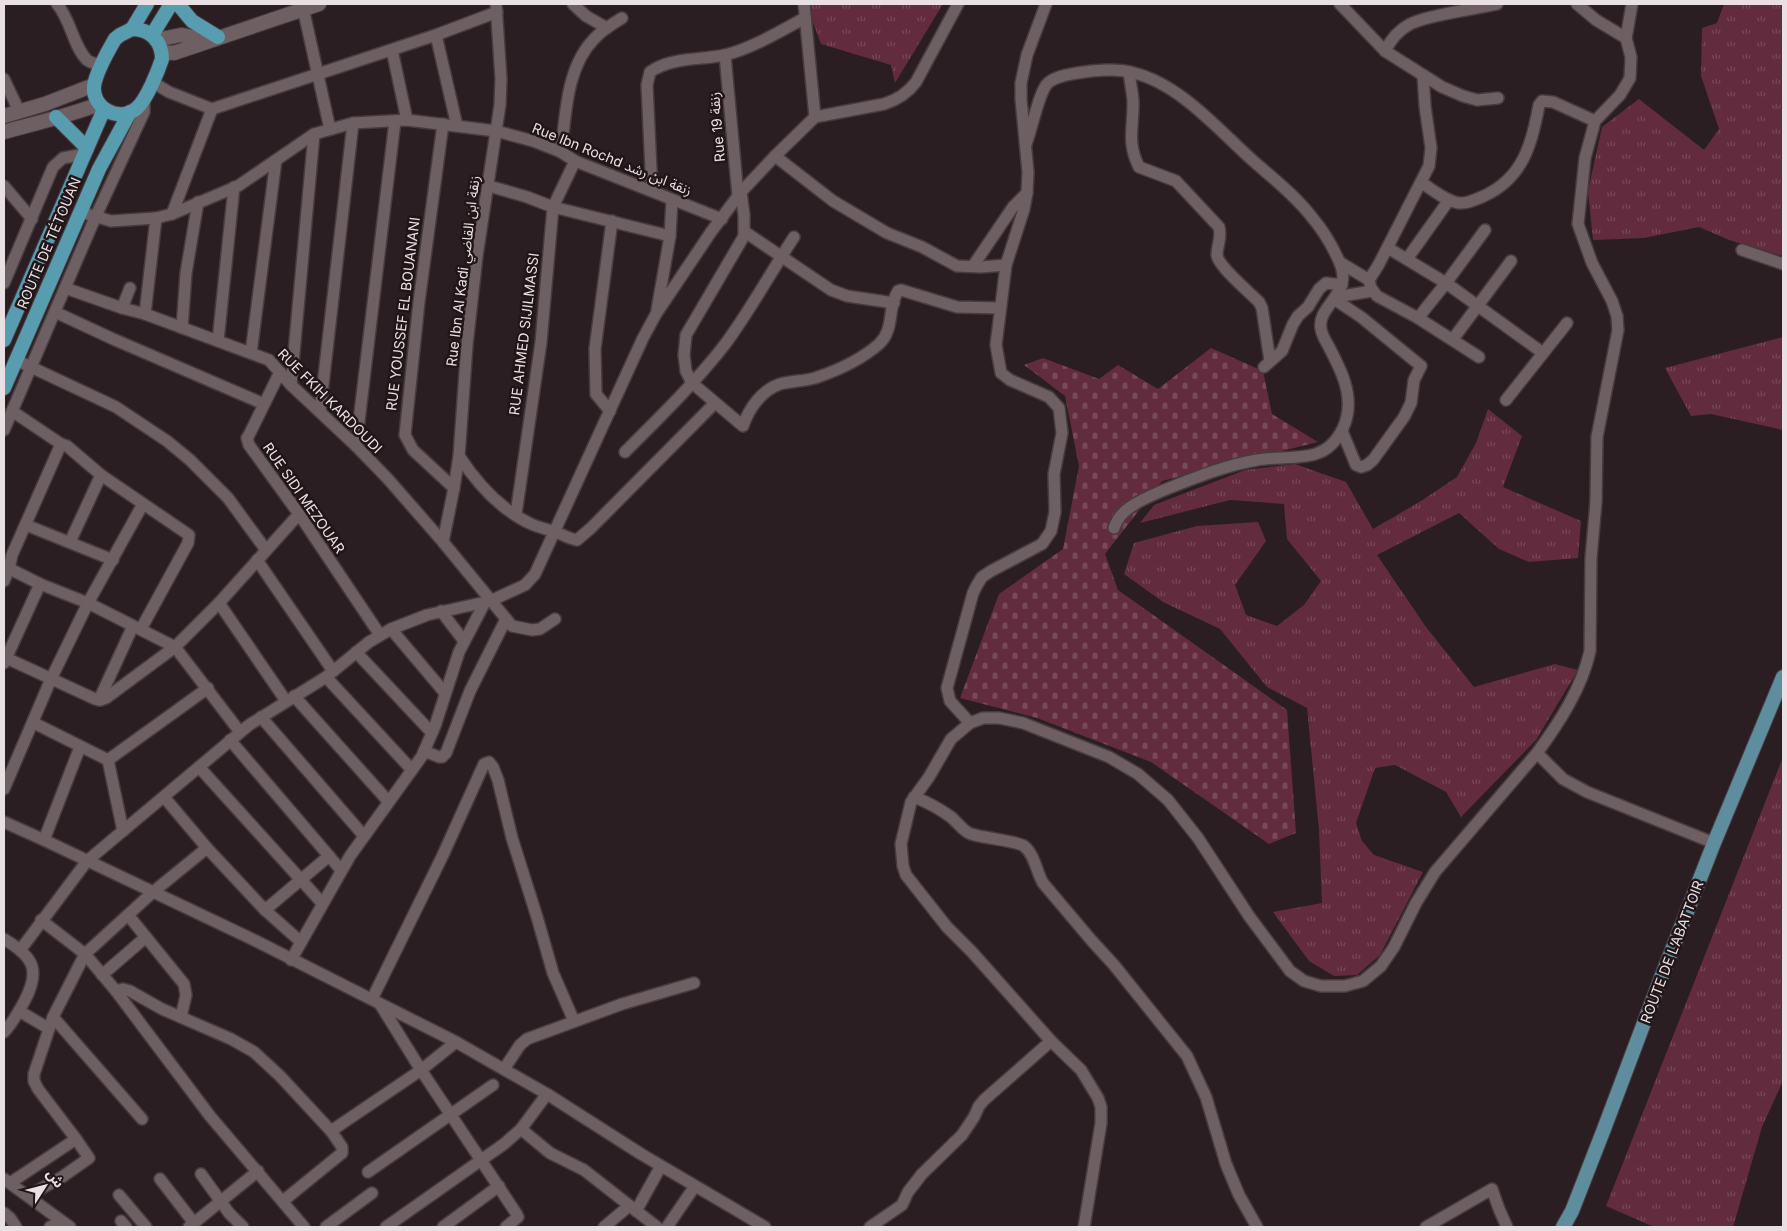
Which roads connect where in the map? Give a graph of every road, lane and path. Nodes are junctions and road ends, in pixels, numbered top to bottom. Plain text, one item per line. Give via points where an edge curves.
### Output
1 (147, 4) edge
2 (170, 4) edge
3 (178, 4) edge
4 (319, 4) edge
5 (573, 4) edge
6 (804, 4) edge
7 (958, 4) edge
8 (1046, 4) edge
9 (1340, 4) edge
10 (1497, 4) edge
11 (1578, 4) edge
12 (1632, 4) edge
13 (301, 6) edge
14 (63, 7) edge
15 (497, 8) edge
16 (622, 18) dead end
17 (805, 18) junction
18 (607, 28) junction
19 (132, 29) junction
20 (436, 35) junction
21 (214, 38) junction
22 (1626, 38) junction
23 (156, 42) junction
24 (392, 50) junction
25 (1385, 51) junction
26 (726, 54) junction
27 (102, 66) junction
28 (1129, 72) junction
29 (319, 74) junction
30 (1423, 75) junction
31 (4, 80) edge
32 (152, 82) junction
33 (94, 85) junction
34 (144, 98) junction
35 (1498, 98) dead end
36 (102, 107) junction
37 (212, 109) junction
38 (19, 111) junction
39 (130, 112) junction
40 (4, 116) edge
41 (815, 117) junction
42 (56, 118) junction
43 (401, 120) junction
44 (1595, 121) junction
45 (353, 123) junction
46 (443, 124) junction
47 (457, 126) junction
48 (330, 129) junction
49 (496, 131) junction
50 (4, 132) edge
51 (314, 134) junction
52 (1026, 144) junction
53 (86, 151) junction
54 (561, 152) junction
55 (775, 156) junction
56 (276, 160) junction
57 (575, 161) junction
58 (1422, 183) junction
59 (4, 186) edge
60 (489, 186) junction
61 (234, 187) junction
62 (652, 191) junction
63 (1027, 193) junction
64 (740, 194) junction
65 (672, 200) junction
66 (1449, 200) junction
67 (198, 202) junction
68 (554, 207) junction
69 (80, 212) junction
70 (172, 214) junction
71 (95, 218) junction
72 (156, 218) junction
73 (32, 219) junction
74 (722, 219) junction
75 (612, 221) junction
76 (1485, 230) dead end
77 (745, 232) junction
78 (670, 236) junction
79 (794, 237) dead end
80 (1388, 248) junction
81 (1742, 250) dead end
82 (781, 257) junction
83 (1407, 259) junction
84 (1511, 261) dead end
85 (1341, 263) junction
86 (1783, 264) edge
87 (1006, 265) junction
88 (973, 266) junction
89 (4, 283) edge
90 (1446, 283) junction
91 (1342, 285) junction
92 (1370, 286) junction
93 (65, 288) junction
94 (130, 288) dead end
95 (1335, 298) junction
96 (894, 303) junction
97 (1478, 307) junction
98 (122, 308) junction
99 (1000, 308) junction
100 (55, 312) junction
101 (145, 314) junction
102 (656, 314) junction
103 (1418, 318) junction
104 (1567, 323) dead end
105 (182, 328) junction
106 (1453, 339) junction
107 (4, 340) edge
108 (218, 341) junction
109 (251, 353) junction
110 (1543, 354) junction
111 (1479, 357) dead end
112 (16, 360) junction
113 (31, 367) junction
114 (280, 372) junction
115 (692, 383) junction
116 (291, 385) junction
117 (4, 388) edge
118 (1506, 400) dead end
119 (714, 403) junction
120 (264, 404) junction
121 (12, 411) junction
122 (320, 411) junction
123 (610, 411) junction
124 (4, 430) edge
125 (1342, 431) junction
126 (61, 444) junction
127 (356, 446) junction
128 (625, 452) dead end
129 (458, 456) junction
130 (101, 475) junction
131 (454, 488) junction
132 (142, 504) junction
133 (299, 514) junction
134 (516, 514) junction
135 (26, 524) junction
136 (1114, 528) dead end
137 (554, 531) junction
138 (70, 542) junction
139 (443, 542) junction
140 (266, 550) junction
141 (113, 560) junction
142 (256, 560) junction
143 (7, 567) edge
144 (4, 581) edge
145 (40, 584) junction
146 (488, 601) junction
147 (88, 603) junction
148 (219, 603) junction
149 (441, 611) junction
150 (555, 619) dead end
151 (509, 623) junction
152 (137, 628) junction
153 (391, 629) junction
154 (380, 635) junction
155 (464, 641) junction
156 (175, 647) junction
157 (356, 652) junction
158 (5, 659) edge
159 (329, 674) junction
160 (1783, 677) edge
161 (51, 679) junction
162 (208, 688) junction
163 (445, 693) junction
164 (290, 698) junction
165 (99, 700) junction
166 (262, 717) junction
167 (34, 723) junction
168 (970, 723) junction
169 (240, 732) junction
170 (432, 733) junction
171 (230, 740) junction
172 (80, 747) junction
173 (424, 751) junction
174 (1537, 753) junction
175 (108, 760) junction
176 (199, 767) junction
177 (412, 770) junction
178 (4, 789) edge
179 (914, 796) junction
180 (164, 797) junction
181 (388, 801) junction
182 (4, 822) edge
183 (123, 831) junction
184 (364, 836) junction
185 (44, 840) junction
186 (1714, 843) junction
187 (207, 848) junction
188 (329, 856) junction
189 (87, 861) junction
190 (341, 870) junction
191 (300, 879) junction
192 (153, 892) junction
193 (322, 903) junction
194 (265, 910) junction
195 (128, 915) junction
196 (41, 920) junction
197 (146, 937) junction
198 (4, 939) edge
199 (301, 942) junction
200 (21, 948) junction
201 (85, 954) junction
202 (291, 960) junction
203 (102, 975) junction
204 (694, 983) dead end
205 (116, 991) junction
206 (376, 1002) junction
207 (19, 1011) junction
208 (181, 1017) junction
209 (574, 1021) junction
210 (51, 1023) junction
211 (4, 1032) edge
212 (1052, 1041) junction
213 (456, 1042) junction
214 (504, 1069) junction
215 (421, 1070) junction
216 (493, 1085) dead end
217 (546, 1094) junction
218 (451, 1115) junction
219 (142, 1119) dead end
220 (521, 1129) junction
221 (331, 1131) junction
222 (76, 1139) junction
223 (481, 1161) junction
224 (661, 1166) junction
225 (258, 1171) junction
226 (368, 1172) dead end
227 (201, 1174) dead end
228 (160, 1179) dead end
229 (7, 1181) edge
230 (499, 1186) junction
231 (695, 1186) junction
232 (372, 1193) dead end
233 (119, 1194) dead end
234 (28, 1196) junction
235 (221, 1201) junction
236 (283, 1201) junction
237 (632, 1209) junction
238 (4, 1213) edge
239 (195, 1223) edge
240 (66, 1224) edge
241 (301, 1226) edge
242 (16, 1227) edge
243 (50, 1227) edge
244 (146, 1227) edge
245 (209, 1227) edge
246 (243, 1227) edge
247 (326, 1227) edge
248 (386, 1227) edge
249 (443, 1227) edge
250 (506, 1227) edge
251 (604, 1227) edge
252 (657, 1227) edge
253 (668, 1227) edge
254 (765, 1227) edge
255 (870, 1227) edge
256 (1084, 1227) edge
257 (1257, 1227) edge
258 (1426, 1227) edge
259 (1507, 1227) edge
260 (1563, 1227) edge

1 - 19 highway
2 - 23 highway, ROUTE DE TÉTOUAN
3 - 21 highway via 192,21
4 - 13 street
5 - 18 street
6 - 17 street
7 - 41 street via 916,82 902,96 884,104
8 - 52 street via 1021,83
9 - 25 street
10 - 25 street via 1414,22 1397,33
11 - 22 street via 1596,20
12 - 22 street
13 - 21 street
13 - 29 street
14 - 27 street via 86,59
15 - 20 street
15 - 49 street, Rue Ibn Al Kadi زنقة ابن القاضي via 501,79
16 - 18 street
17 - 26 street
17 - 41 street
18 - 54 street via 594,38 576,67
19 - 23 highway via 139,29
19 - 27 highway via 115,39
20 - 24 street
20 - 47 street
21 - 23 street via 174,53
22 - 44 street via 1631,57 1630,78 1620,95
23 - 32 highway, ROUTE DE TÉTOUAN via 160,65
24 - 29 street
24 - 43 street
25 - 30 street
26 - 62 street via 674,63 650,72 647,85
26 - 64 street, Rue 19 زنقة
27 - 33 highway
28 - 52 street via 1085,72 1051,80 1041,92
28 - 85 street via 1162,84 1183,97 1311,216
28 - 91 street via 1133,100 1131,145 1135,159 1139,167 1176,182 1220,228 1217,256 1262,308 1267,364 1282,351 1293,324 1319,289 1326,284
29 - 37 street
29 - 48 street
30 - 35 street via 1463,96 1477,100
30 - 58 street via 1432,154
31 - 38 street
32 - 34 highway, ROUTE DE TÉTOUAN
32 - 37 street
33 - 36 highway via 96,98
33 - 38 street
34 - 39 highway, ROUTE DE TÉTOUAN
34 - 71 street via 144,112
36 - 39 highway via 117,114
36 - 42 street
36 - 53 highway, ROUTE DE TÉTOUAN
37 - 70 street
38 - 40 street
39 - 69 highway, ROUTE DE TÉTOUAN
41 - 55 street
42 - 50 street
42 - 53 highway
43 - 45 street, Rue Ibn Rochd زنقة ابن رشد
43 - 46 street, Rue Ibn Rochd زنقة ابن رشد
43 - 127 street
44 - 66 street via 1553,102 1542,101 1532,142 1510,177 1473,201 1459,203
44 - 174 street via 1585,158 1578,224 1592,263 1612,301 1618,330 1596,437 1590,651 1579,684
45 - 48 street, Rue Ibn Rochd زنقة ابن رشد
45 - 122 street
46 - 47 street, Rue Ibn Rochd زنقة ابن رشد
46 - 131 street, RUE YOUSSEF EL BOUANANI via 405,435 413,450
47 - 49 street, Rue Ibn Rochd زنقة ابن رشد
48 - 51 street, Rue Ibn Rochd زنقة ابن رشد
49 - 54 street, Rue Ibn Rochd زنقة ابن رشد
49 - 60 street, Rue Ibn Al Kadi زنقة ابن القاضي
51 - 56 street, Rue Ibn Rochd زنقة ابن رشد
51 - 116 street
52 - 63 street
53 - 73 street via 63,158 53,167
53 - 107 highway, ROUTE DE TÉTOUAN
54 - 57 street, Rue Ibn Rochd زنقة ابن رشد
55 - 64 street
55 - 88 street via 872,226 953,264
56 - 61 street, Rue Ibn Rochd زنقة ابن رشد
56 - 109 street
57 - 62 street, Rue Ibn Rochd زنقة ابن رشد
57 - 68 street, RUE AHMED SIJILMASSI
58 - 66 street
58 - 80 street
59 - 73 street
60 - 68 street
60 - 129 street, Rue Ibn Al Kadi زنقة ابن القاضي via 467,345
61 - 67 street, Rue Ibn Rochd زنقة ابن رشد
61 - 108 street
62 - 65 street, Rue Ibn Rochd زنقة ابن رشد
63 - 87 street
63 - 88 street via 1013,207
64 - 74 street
64 - 77 street, Rue 19 زنقة
65 - 74 street, Rue Ibn Rochd زنقة ابن رشد
65 - 78 street
66 - 83 street
67 - 70 street, Rue Ibn Rochd زنقة ابن رشد
67 - 105 street via 186,273
68 - 75 street
68 - 134 street, RUE AHMED SIJILMASSI via 541,342
69 - 71 street, Rue Ibn Rochd زنقة ابن رشد
69 - 112 highway, ROUTE DE TÉTOUAN
70 - 72 street, Rue Ibn Rochd زنقة ابن رشد
71 - 72 street, Rue Ibn Rochd زنقة ابن رشد via 111,221
71 - 93 street
72 - 101 street
73 - 89 street
74 - 102 street
75 - 78 street
75 - 123 street via 595,349 596,394
76 - 90 street
77 - 82 street
77 - 115 street via 686,335 685,367
78 - 102 street
79 - 82 street
80 - 83 street
80 - 92 street
81 - 86 street
82 - 96 street via 839,294
82 - 115 street via 740,323
83 - 90 street
84 - 97 street
85 - 91 street
85 - 92 street
87 - 88 street
87 - 99 street
90 - 97 street
90 - 103 street
91 - 95 street
92 - 95 street
92 - 103 street via 1377,296
93 - 98 street, RUE FKIH KARDOUDI
93 - 100 street
94 - 98 street
95 - 125 street via 1320,327 1346,386 1348,413
95 - 125 street via 1421,366 1412,385 1410,406 1388,441 1367,465 1356,465
96 - 99 street via 897,292 901,290 957,307
96 - 119 street via 888,334 876,346 825,374 772,388 753,404 743,426
97 - 106 street
97 - 110 street
98 - 101 street, RUE FKIH KARDOUDI
99 - 168 street via 996,345 1001,373 1052,399 1060,412 1062,433 1054,474 1055,512 1049,535 1038,548 982,577 972,593 946,688 950,701
100 - 113 street
100 - 120 street
101 - 105 street, RUE FKIH KARDOUDI
102 - 123 street
103 - 106 street
104 - 110 street
105 - 108 street, RUE FKIH KARDOUDI
106 - 111 street
108 - 109 street, RUE FKIH KARDOUDI
109 - 114 street, RUE FKIH KARDOUDI via 269,360
110 - 118 street
112 - 113 street
112 - 117 highway, ROUTE DE TÉTOUAN
113 - 121 street
113 - 140 street via 116,407 168,441 220,488
114 - 116 street, RUE FKIH KARDOUDI
114 - 120 street, RUE SIDI MEZOUAR
115 - 119 street
115 - 128 street
116 - 122 street, RUE FKIH KARDOUDI
119 - 137 street via 580,539
120 - 133 street, RUE SIDI MEZOUAR via 248,435 249,445
121 - 124 street
121 - 126 street
122 - 127 street, RUE FKIH KARDOUDI
123 - 137 street
125 - 136 street via 1319,453 1243,463 1146,498 1123,513
126 - 130 street
126 - 135 street
127 - 139 street, RUE FKIH KARDOUDI
129 - 131 street, Rue Ibn Al Kadi زنقة ابن القاضي
129 - 134 street via 484,489
130 - 132 street
130 - 138 street
131 - 139 street, Rue Ibn Al Kadi زنقة ابن القاضي
132 - 141 street
132 - 152 street via 190,537
133 - 140 street
133 - 154 street, RUE SIDI MEZOUAR
134 - 137 street
135 - 138 street
135 - 143 street
137 - 146 street via 530,581
138 - 141 street
139 - 146 street, RUE FKIH KARDOUDI
140 - 142 street
141 - 147 street
142 - 148 street
142 - 159 street
143 - 144 street
143 - 145 street
145 - 147 street
145 - 158 street
146 - 149 street
146 - 151 street, RUE FKIH KARDOUDI
146 - 155 street
147 - 152 street
147 - 161 street
148 - 156 street
148 - 164 street
149 - 153 street
149 - 155 street
150 - 151 street via 530,631
151 - 173 street via 470,691 446,753 440,757
152 - 156 street
152 - 165 street
153 - 154 street
153 - 163 street
154 - 157 street
155 - 163 street
156 - 162 street
156 - 165 street via 112,694
157 - 159 street
157 - 170 street
158 - 161 street
159 - 164 street
159 - 177 street
160 - 186 main road, ROUTE DE L’ABATTOIR
161 - 165 street
161 - 167 street
162 - 169 street
162 - 175 street
163 - 170 street
164 - 166 street
164 - 181 street
166 - 169 street
166 - 184 street
167 - 172 street
167 - 178 street
168 - 174 street via 983,718 999,718 1024,723 1109,757 1138,774 1168,800 1198,838 1290,971 1304,981 1321,986 1345,986 1363,981 1381,966 1435,872
168 - 179 street via 951,739
169 - 171 street
170 - 173 street
171 - 176 street
171 - 188 street
172 - 175 street
172 - 185 street
173 - 177 street
174 - 186 street via 1563,779 1587,792
175 - 183 street
176 - 180 street
176 - 191 street
177 - 181 street
179 - 212 street via 901,844 906,875 947,927
179 - 257 street via 950,816 969,834 1016,842 1031,854 1044,883 1187,1056 1206,1098 1226,1164
180 - 183 street
180 - 187 street
181 - 184 street
182 - 185 street
183 - 189 street
184 - 190 street
185 - 189 street
186 - 260 main road, ROUTE DE L’ABATTOIR via 1572,1211
187 - 192 street
187 - 194 street
188 - 190 street
188 - 191 street
189 - 192 street
189 - 196 street
190 - 193 street
191 - 193 street
191 - 194 street
192 - 195 street
192 - 202 street
193 - 199 street
194 - 199 street
195 - 197 street
195 - 201 street
196 - 200 street
196 - 201 street
197 - 203 street
197 - 208 street via 184,984 186,995
198 - 200 street
199 - 202 street
200 - 207 street via 32,965 34,980
201 - 203 street
201 - 210 street
202 - 206 street
203 - 205 street
204 - 209 street
205 - 208 street via 130,991
205 - 225 street via 210,1116
206 - 209 street via 484,764 489,762 498,780 552,973
206 - 213 street
206 - 215 street
207 - 210 street
207 - 211 street
208 - 221 street via 231,1040 264,1060
209 - 214 street via 520,1044
210 - 219 street
210 - 222 street via 34,1081
212 - 255 street via 984,1100 962,1135 922,1174 902,1205
212 - 256 street via 1081,1070 1101,1107
213 - 214 street
213 - 215 street
214 - 217 street
215 - 218 street
215 - 221 street
216 - 218 street
217 - 220 street
217 - 224 street
218 - 223 street
218 - 226 street
220 - 223 street
220 - 237 street via 550,1153 584,1170
221 - 236 street via 343,1152
222 - 229 street
222 - 234 street via 88,1155 87,1160
223 - 230 street
223 - 248 street
224 - 231 street
224 - 237 street
225 - 235 street
225 - 236 street
227 - 235 street
228 - 239 street
229 - 234 street
230 - 249 street
230 - 250 street via 518,1217
231 - 253 street
231 - 254 street
232 - 247 street
233 - 244 street
234 - 240 street
235 - 239 street
235 - 246 street
236 - 241 street
237 - 251 street
237 - 252 street
238 - 242 street
239 - 245 street
240 - 243 street
258 - 259 street via 1492,1189

